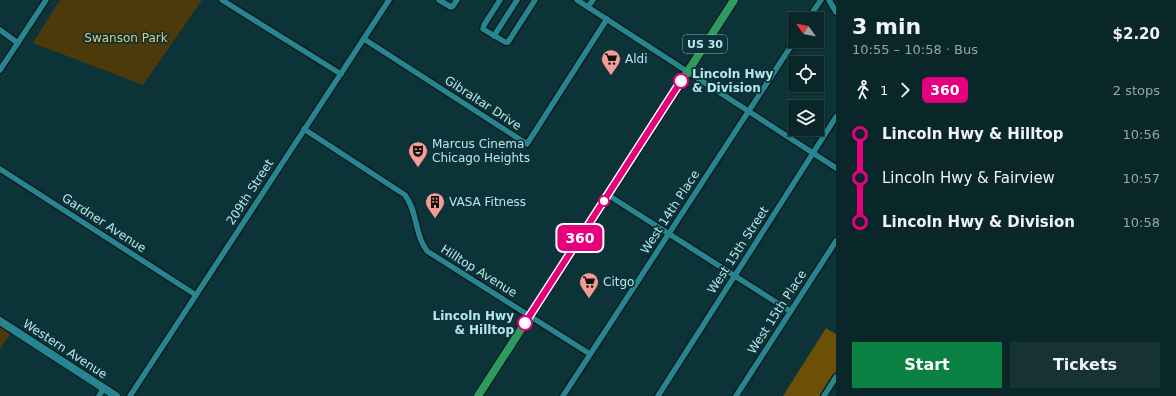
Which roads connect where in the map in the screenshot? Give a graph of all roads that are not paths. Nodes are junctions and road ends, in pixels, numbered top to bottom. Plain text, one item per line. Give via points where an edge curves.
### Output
1 (46, 0) edge
2 (222, 0) edge
3 (389, 0) edge
4 (439, 0) edge
5 (457, 0) edge
6 (500, 0) edge
7 (517, 0) edge
8 (535, 0) edge
9 (577, 0) edge
10 (593, 0) edge
11 (734, 0) edge
12 (821, 0) edge
13 (829, 0) edge
14 (588, 7) junction
15 (813, 12) edge
16 (836, 12) edge
17 (607, 19) junction
18 (0, 30) edge
19 (494, 36) junction
20 (364, 38) junction
21 (18, 43) junction
22 (790, 48) edge
23 (0, 70) edge
24 (688, 72) junction
25 (341, 74) junction
26 (748, 111) junction
27 (836, 117) edge
28 (304, 129) junction
29 (813, 153) junction
30 (836, 168) edge
31 (0, 169) edge
32 (608, 195) junction
33 (669, 233) junction
34 (836, 241) edge
35 (735, 276) junction
36 (196, 295) junction
37 (790, 311) junction
38 (530, 316) junction
39 (0, 321) edge
40 (590, 354) junction
41 (836, 377) edge
42 (104, 388) junction
43 (99, 396) edge
44 (116, 396) edge
45 (130, 396) edge
46 (478, 396) edge
47 (563, 396) edge
48 (658, 396) edge
49 (736, 396) edge
50 (824, 396) edge

1 - 21 street
2 - 25 street
3 - 20 street, 209th Street
4 - 5 street via 451,7
6 - 19 street via 483,29
7 - 19 street
8 - 19 street via 508,42
9 - 14 street
10 - 14 street
11 - 24 main road, US 30
12 - 15 street
13 - 16 street
14 - 17 street
17 - 20 street, Gibraltar Drive via 527,144
17 - 24 street
18 - 21 street
20 - 25 street, 209th Street
21 - 23 street
22 - 26 street, West 14th Place
24 - 26 street
24 - 32 main road, US 30
25 - 28 street, 209th Street
26 - 29 street
26 - 33 street, West 14th Place
27 - 29 street, West 15th Street
28 - 36 street, 209th Street
28 - 38 street, Hilltop Avenue via 405,195 427,251
29 - 30 street
29 - 35 street, West 15th Street
31 - 36 street, Gardner Avenue
32 - 33 street
32 - 38 main road, US 30
33 - 35 street
33 - 40 street, West 14th Place
34 - 37 street, West 15th Place
35 - 37 street
35 - 48 street, West 15th Street
36 - 45 street, 209th Street
37 - 49 street, West 15th Place
38 - 40 street, Hilltop Avenue
38 - 46 main road, US 30
39 - 42 main road, Western Avenue
40 - 47 street, West 14th Place
41 - 50 street
42 - 43 street
42 - 44 main road, Western Avenue

